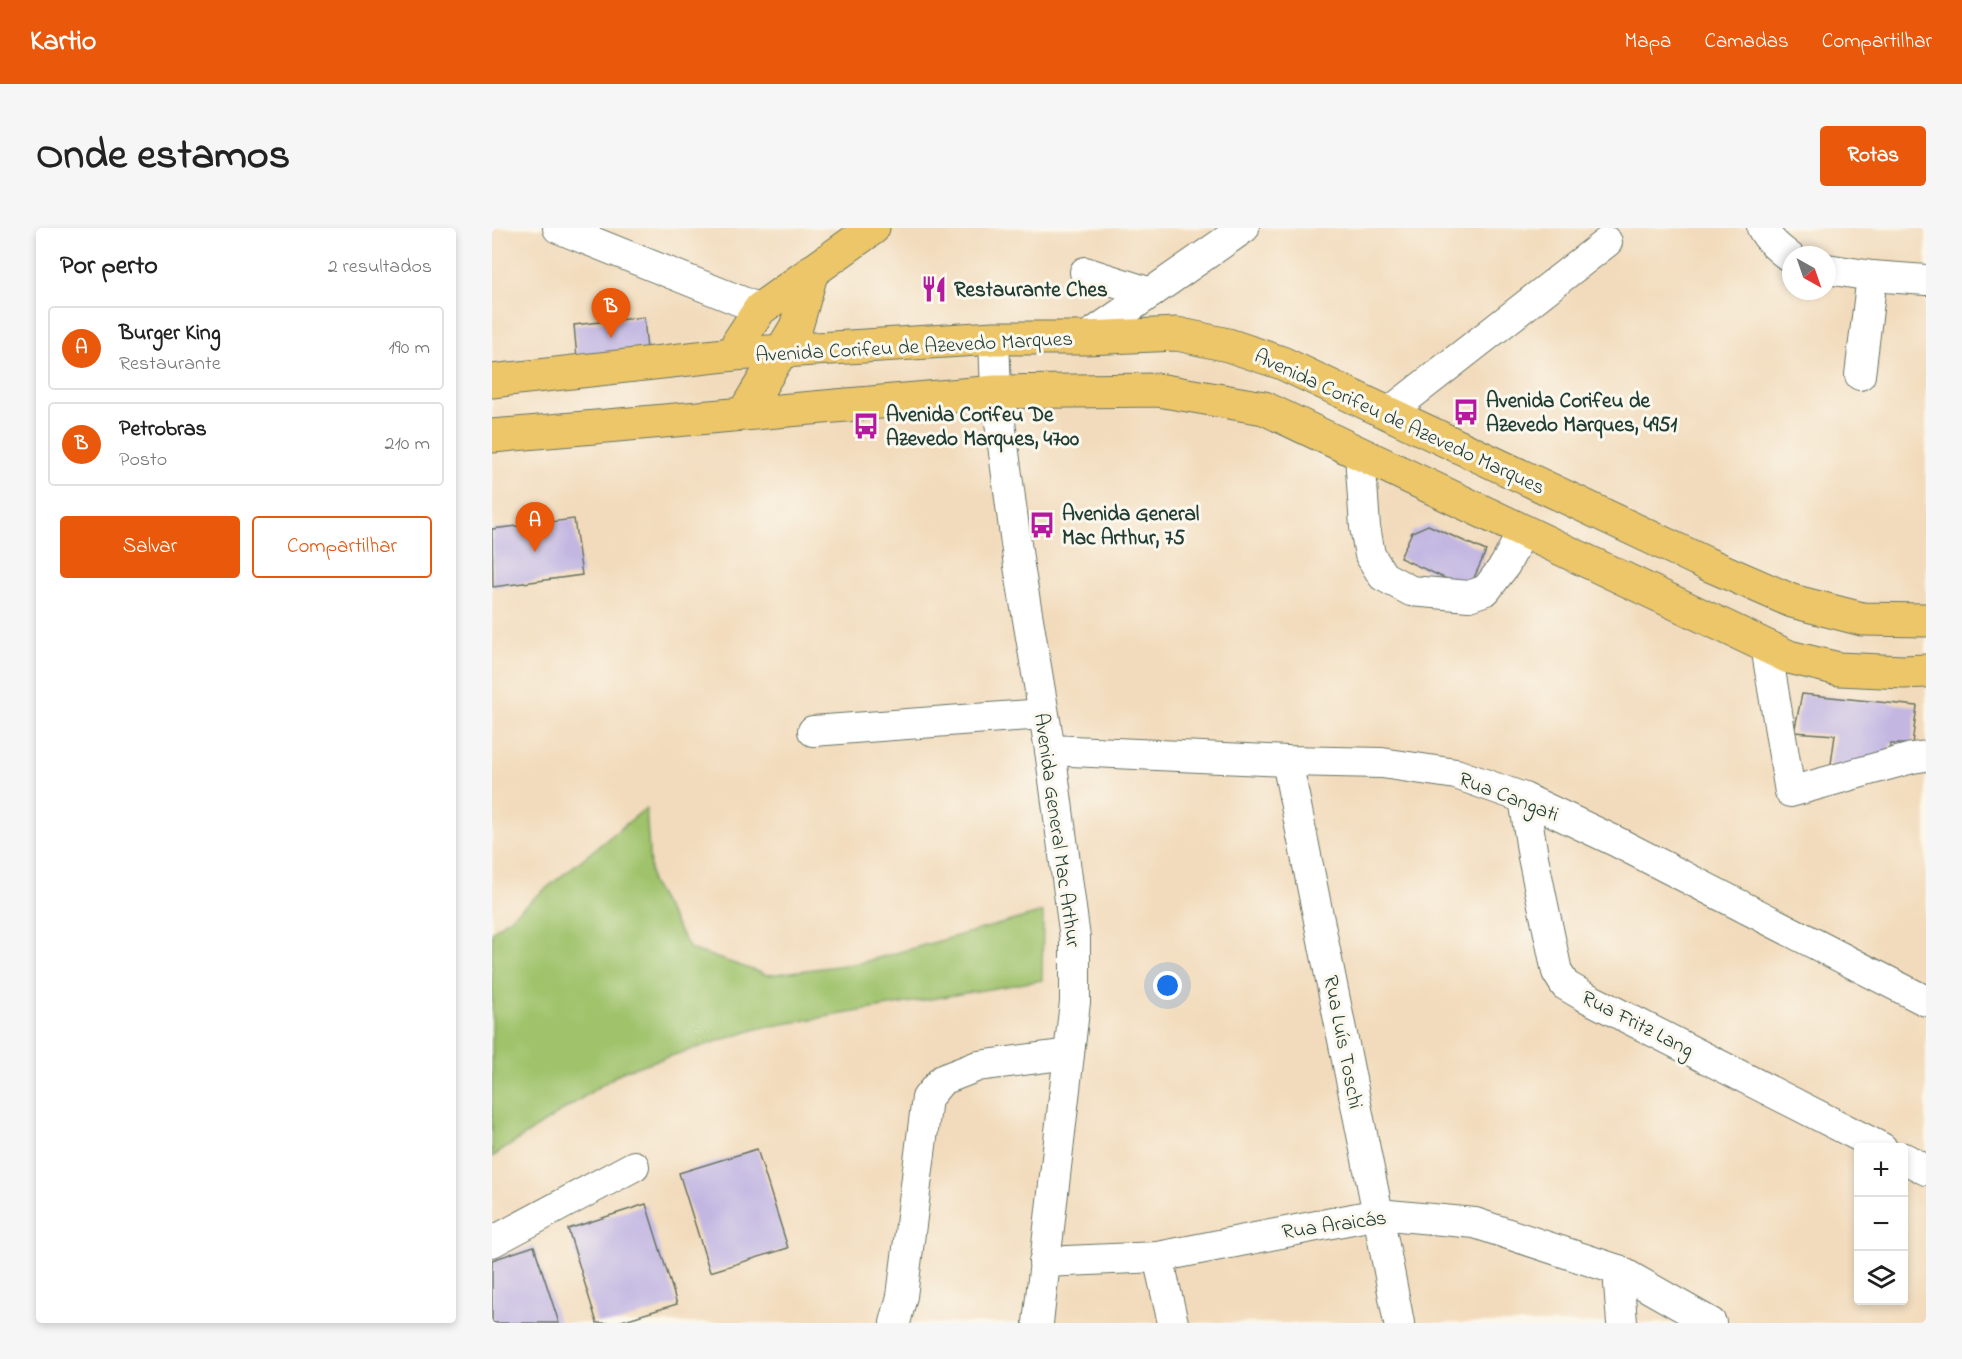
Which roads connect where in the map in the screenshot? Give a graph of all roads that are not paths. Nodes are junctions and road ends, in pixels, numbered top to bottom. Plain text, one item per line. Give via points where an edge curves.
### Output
1 (558, 228) edge
2 (873, 228) edge
3 (1244, 228) edge
4 (1762, 228) edge
5 (1607, 242) dead end
6 (1782, 251) edge
7 (1836, 270) edge
8 (812, 271) junction
9 (1085, 272) dead end
10 (1872, 276) junction
11 (1926, 280) edge
12 (1151, 293) junction
13 (760, 309) junction
14 (994, 338) junction
15 (1086, 338) junction
16 (781, 352) junction
17 (734, 354) junction
18 (1860, 375) dead end
19 (492, 381) edge
20 (996, 392) junction
21 (744, 413) junction
22 (1388, 413) junction
23 (492, 436) edge
24 (1360, 454) junction
25 (1523, 531) junction
26 (1926, 620) edge
27 (1766, 646) junction
28 (1926, 670) edge
29 (1043, 714) junction
30 (813, 731) dead end
31 (1050, 750) junction
32 (1926, 756) edge
33 (1287, 761) junction
34 (1524, 798) junction
35 (1926, 1001) edge
36 (1069, 1054) junction
37 (1872, 1143) edge
38 (1908, 1160) edge
39 (634, 1166) dead end
40 (1926, 1170) edge
41 (1378, 1214) junction
42 (492, 1242) edge
43 (1158, 1257) junction
44 (1044, 1262) junction
45 (1618, 1270) junction
46 (895, 1323) edge
47 (1038, 1323) edge
48 (1173, 1323) edge
49 (1399, 1323) edge
50 (1622, 1323) edge
51 (1711, 1323) edge

1 - 13 street
2 - 8 main road
3 - 12 street
4 - 6 street
5 - 22 street
7 - 10 street
8 - 13 main road
8 - 16 main road via 796,327
9 - 12 street
10 - 11 street
10 - 18 street
12 - 15 street
13 - 17 main road
14 - 15 main road, Avenida Corifeu de Azevedo Marques
14 - 16 main road, Avenida Corifeu de Azevedo Marques
14 - 20 street, Avenida General Mac Arthur
15 - 22 main road, Avenida Corifeu de Azevedo Marques via 1177,334 1228,345 1282,363
16 - 17 main road, Avenida Corifeu de Azevedo Marques
16 - 21 main road
17 - 19 main road, Avenida Corifeu de Azevedo Marques
20 - 21 main road
20 - 24 main road via 1158,390 1264,408
20 - 29 street, Avenida General Mac Arthur
21 - 23 main road
22 - 26 main road, Avenida Corifeu de Azevedo Marques via 1792,601 1862,620
24 - 25 main road
24 - 25 street via 1370,555 1383,576 1411,591 1469,596 1486,590
25 - 27 main road
27 - 28 main road via 1789,657 1839,669
27 - 32 street via 1790,792
29 - 30 street
29 - 31 street, Avenida General Mac Arthur
31 - 33 street, Rua Cangati
31 - 36 street, Avenida General Mac Arthur via 1075,939 1075,1002
33 - 34 street, Rua Cangati via 1382,762 1456,774
33 - 41 street, Rua Luís Toschi
34 - 35 street, Rua Cangati
34 - 37 street, Rua Fritz Lang via 1557,972 1565,985
36 - 44 street, Avenida General Mac Arthur
36 - 46 street via 978,1066 942,1080 927,1098 902,1296
38 - 40 street
39 - 42 street
41 - 43 street, Rua Araicás
41 - 45 street, Rua Araicás via 1475,1223
41 - 49 street, Rua Luís Toschi
43 - 44 street, Rua Araicás
43 - 48 street
44 - 47 street, Avenida General Mac Arthur
45 - 50 street
45 - 51 street, Rua Araicás

